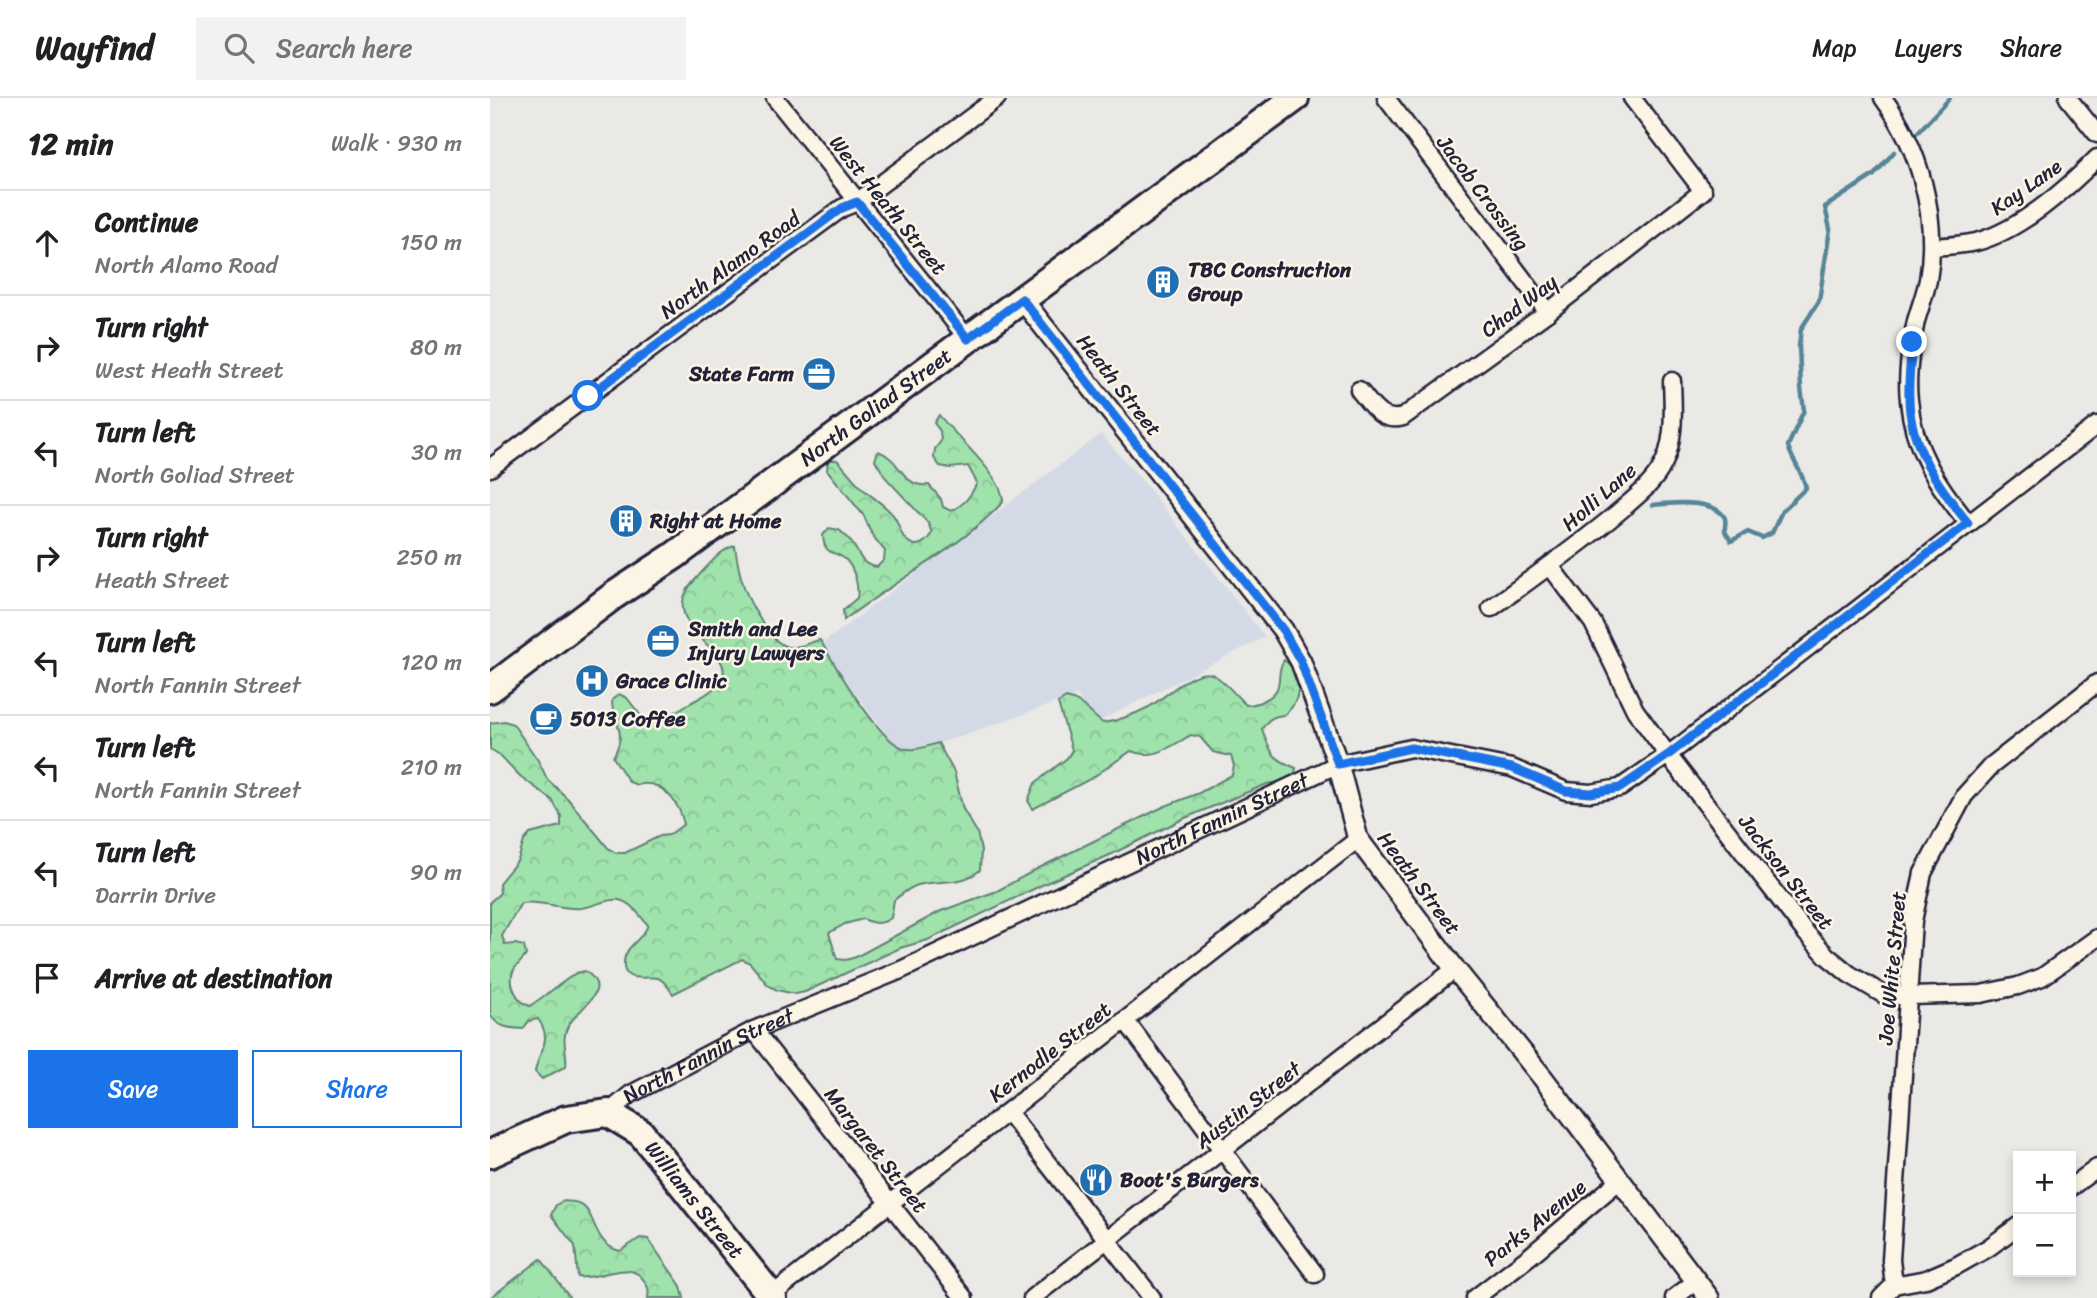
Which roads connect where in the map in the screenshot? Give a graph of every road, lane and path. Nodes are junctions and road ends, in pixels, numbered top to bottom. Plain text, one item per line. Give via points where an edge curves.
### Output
1 (775, 98) edge
2 (997, 98) edge
3 (1295, 98) edge
4 (1386, 98) edge
5 (1632, 98) edge
6 (1883, 98) edge
7 (2068, 98) edge
8 (2097, 134) edge
9 (2097, 158) edge
10 (857, 202) junction
11 (1932, 247) junction
12 (1022, 299) junction
13 (1548, 312) junction
14 (968, 339) junction
15 (1672, 381) dead end
16 (1359, 390) dead end
17 (2097, 425) edge
18 (490, 468) edge
19 (1968, 523) junction
20 (1550, 566) junction
21 (1491, 608) dead end
22 (2097, 683) edge
23 (490, 689) edge
24 (1668, 755) junction
25 (1338, 764) junction
26 (1358, 839) junction
27 (2097, 938) edge
28 (1455, 969) junction
29 (1910, 996) junction
30 (1125, 1020) junction
31 (754, 1030) junction
32 (1008, 1112) junction
33 (608, 1113) junction
34 (1223, 1151) junction
35 (490, 1154) edge
36 (2097, 1168) edge
37 (1620, 1180) junction
38 (2076, 1183) edge
39 (890, 1202) junction
40 (2013, 1230) edge
41 (1107, 1240) junction
42 (1315, 1274) dead end
43 (1696, 1281) junction
44 (1894, 1285) junction
45 (771, 1297) edge
46 (964, 1298) edge
47 (1032, 1298) edge
48 (1152, 1298) edge
49 (1475, 1298) edge
50 (1674, 1298) edge
51 (1709, 1298) edge
52 (1881, 1298) edge

1 - 10 street, West Heath Street
2 - 10 street, North Alamo Road
3 - 12 main road, North Goliad Street
4 - 13 street, Jacob Crossing
5 - 13 street, Chad Way via 1703,191
6 - 11 street via 1917,166
7 - 8 street
9 - 11 street, Kay Lane via 2021,221 1974,242
10 - 14 street, West Heath Street
10 - 18 street, North Alamo Road via 842,208
11 - 19 street via 1912,342 1908,399 1916,440 1928,468
12 - 14 main road, North Goliad Street
12 - 25 street, Heath Street via 1283,630 1301,662
13 - 16 street, Chad Way via 1403,417 1387,419
14 - 23 main road, North Goliad Street
15 - 20 street, Holli Lane via 1670,445 1661,469 1641,492
17 - 19 street, North Fannin Street
19 - 24 street, North Fannin Street
20 - 21 street, Holli Lane
20 - 24 street, Jackson Street via 1593,623 1635,710
22 - 29 street, Joe White Street via 1991,766 1964,796 1919,885
24 - 25 street, North Fannin Street via 1620,788 1591,793 1566,791 1512,768 1411,748
24 - 29 street, Jackson Street via 1827,956 1886,996
25 - 26 street, Heath Street
25 - 31 street, North Fannin Street via 901,970
26 - 28 street, Heath Street
26 - 30 street, Kernodle Street
27 - 29 street, Jackson Street via 2042,977 2018,986 1981,994
28 - 34 street, Austin Street
28 - 37 street, Heath Street
29 - 44 street, Joe White Street via 1891,1261
30 - 32 street, Kernodle Street
30 - 34 street
31 - 33 street, North Fannin Street via 631,1094
31 - 39 street, Margaret Street
32 - 39 street, Kernodle Street
32 - 41 street
33 - 35 main road, North Fannin Street via 566,1119
33 - 45 main road, Williams Street via 641,1133
34 - 41 street, Austin Street
34 - 42 street
36 - 38 street
37 - 43 street, Heath Street
37 - 49 street, Parks Avenue
39 - 45 street, Kernodle Street
39 - 46 street, Margaret Street
40 - 44 street via 1956,1266 1926,1279
41 - 47 street, Austin Street
41 - 48 street
43 - 50 street
43 - 51 street, Heath Street
44 - 52 street

